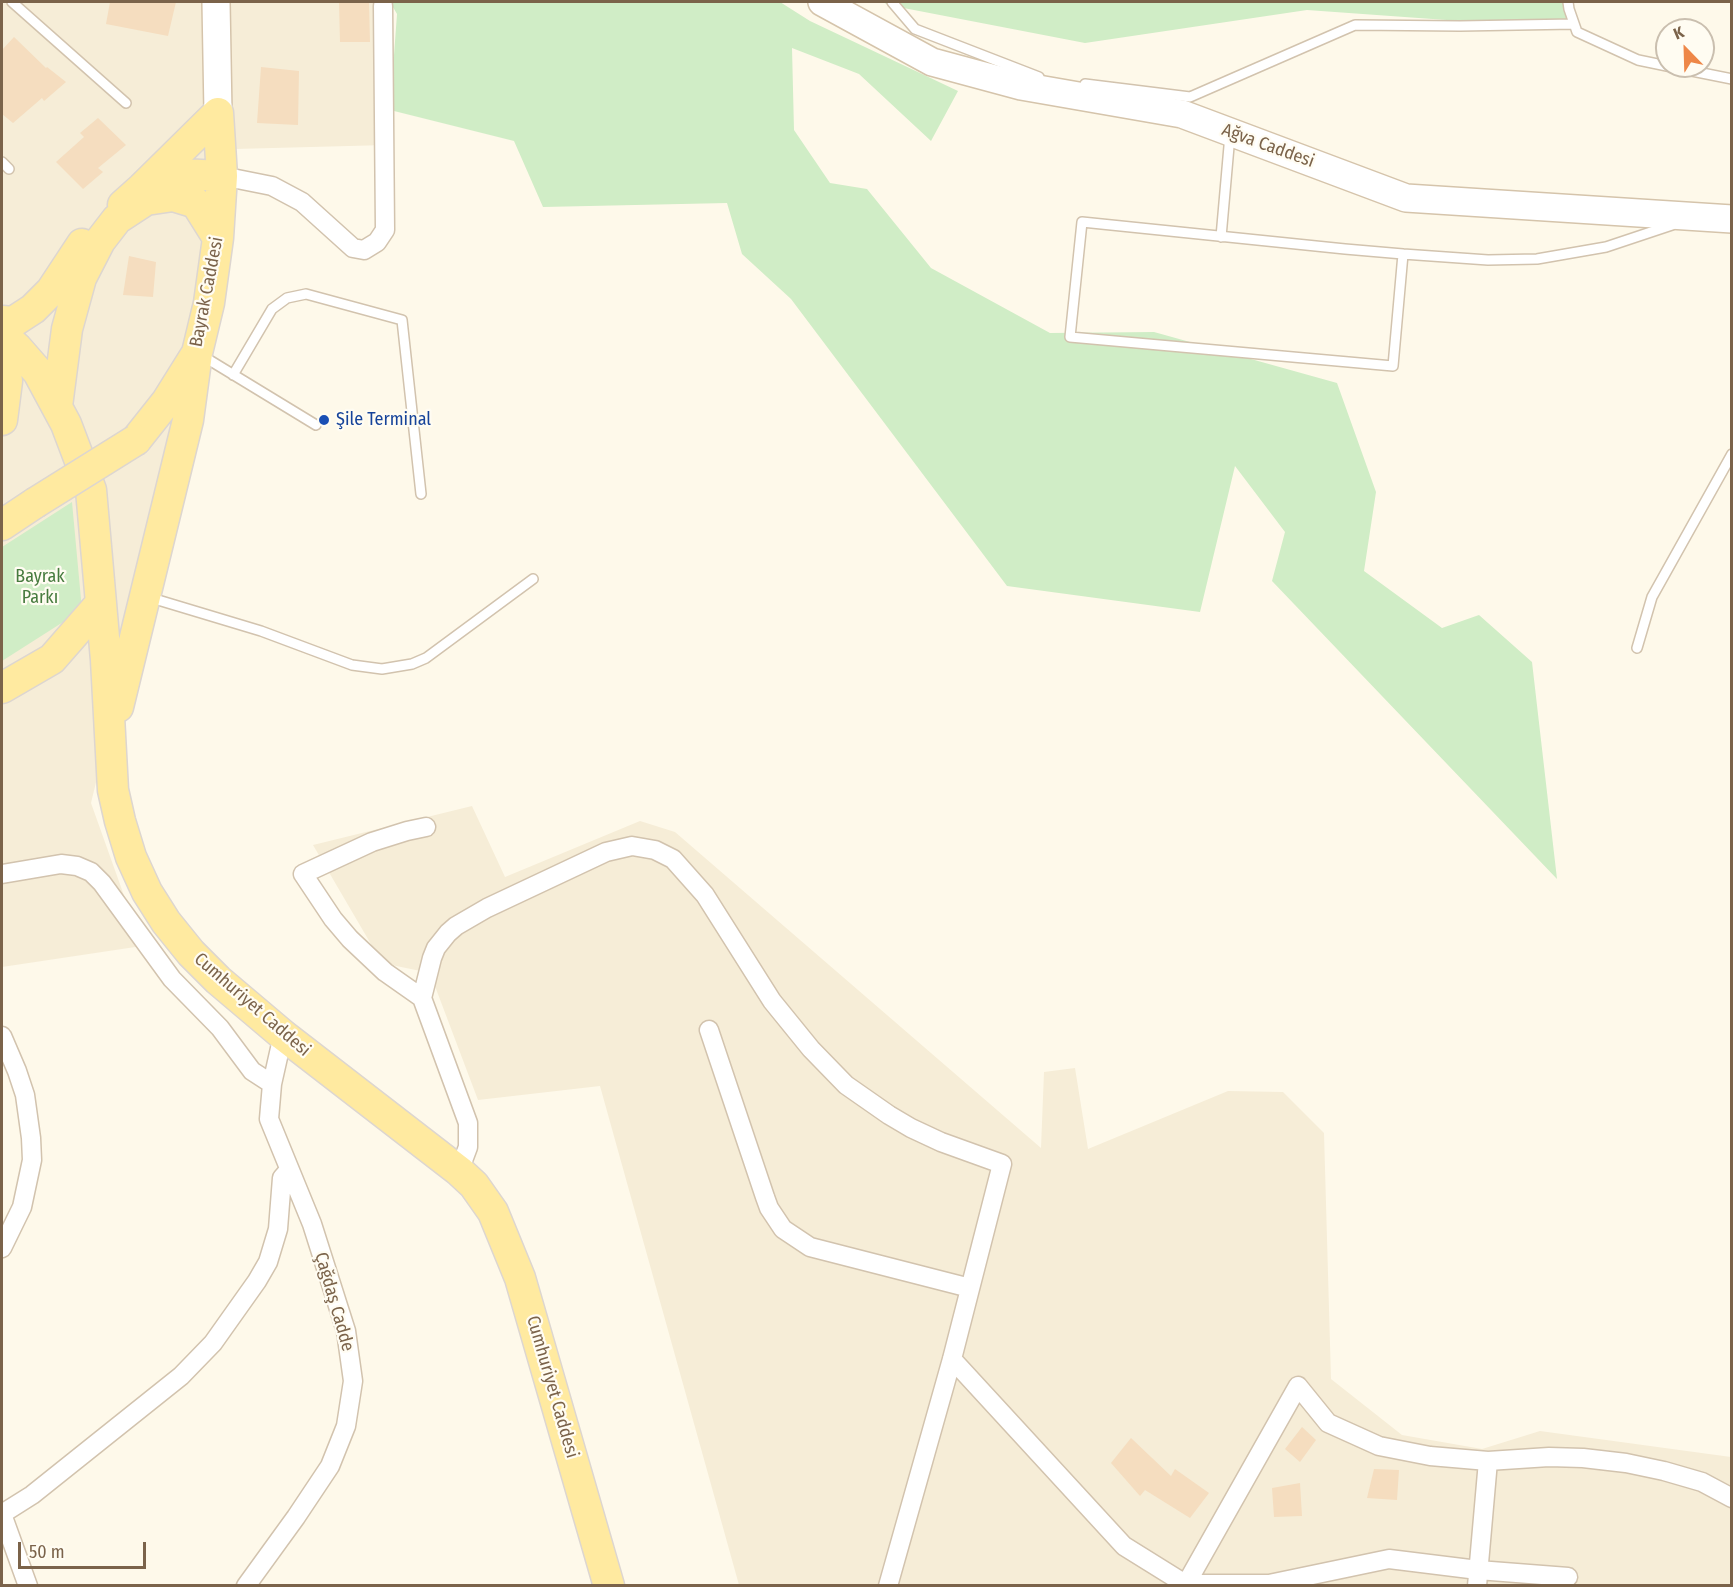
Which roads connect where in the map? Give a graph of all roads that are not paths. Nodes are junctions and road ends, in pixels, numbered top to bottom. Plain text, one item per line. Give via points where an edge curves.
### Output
1 (12, 2) edge
2 (216, 2) edge
3 (822, 2) edge
4 (892, 2) edge
5 (1568, 2) edge
6 (383, 6) dead end
7 (1574, 24) junction
8 (1655, 64) edge
9 (1715, 76) edge
10 (1731, 79) edge
11 (1052, 80) dead end
12 (1075, 83) dead end
13 (126, 103) dead end
14 (218, 113) junction
15 (1230, 132) junction
16 (2, 162) edge
17 (9, 169) dead end
18 (222, 176) junction
19 (142, 188) junction
20 (1697, 217) junction
21 (1731, 219) edge
22 (1221, 237) junction
23 (218, 238) junction
24 (1403, 254) junction
25 (2, 321) edge
26 (2, 334) edge
27 (197, 353) junction
28 (2, 354) edge
29 (233, 375) junction
30 (57, 406) junction
31 (2, 420) edge
32 (316, 425) dead end
33 (1731, 454) edge
34 (421, 494) dead end
35 (2, 525) edge
36 (533, 579) dead end
37 (145, 597) junction
38 (100, 604) junction
39 (1637, 648) dead end
40 (52, 659) junction
41 (106, 660) junction
42 (2, 687) edge
43 (110, 736) junction
44 (426, 827) dead end
45 (2, 874) edge
46 (422, 998) junction
47 (709, 1030) dead end
48 (283, 1035) junction
49 (2, 1036) edge
50 (272, 1084) junction
51 (289, 1170) junction
52 (459, 1171) junction
53 (2, 1248) edge
54 (970, 1288) junction
55 (952, 1359) junction
56 (1488, 1461) junction
57 (1731, 1498) edge
58 (2, 1514) edge
59 (1568, 1577) dead end
60 (1478, 1578) edge
61 (1185, 1585) edge
62 (28, 1586) edge
63 (246, 1586) edge
64 (609, 1586) edge
65 (888, 1586) edge

1 - 13 lane
2 - 14 street, Bayrak Caddesi
3 - 15 street, Ağva Caddesi via 932,62 1021,86 1182,114
4 - 11 lane via 915,29
5 - 7 lane
6 - 18 street via 385,230 377,242 364,250 353,248 302,202 272,186
7 - 8 lane via 1577,32 1638,60
7 - 12 lane via 1355,25 1190,97
9 - 10 lane
14 - 18 main road, Bayrak Caddesi
14 - 19 main road
15 - 20 street, Ağva Caddesi via 1406,198
15 - 22 lane
16 - 17 lane
18 - 19 main road via 180,174
18 - 23 main road, Bayrak Caddesi
19 - 25 main road via 89,232 51,291 33,309 13,322
20 - 21 street, Ağva Caddesi
20 - 24 lane via 1606,246 1537,259
22 - 24 lane
22 - 24 lane via 1082,222 1070,337 1393,366
23 - 27 main road, Bayrak Caddesi
23 - 30 main road via 196,203 173,196 146,200 117,219 100,241 81,278 67,329
26 - 30 main road, Cumhuriyet Caddesi via 38,372
27 - 29 lane
27 - 35 main road, Bayrak Caddesi, bridge via 136,440
27 - 37 main road via 188,420
28 - 31 main road via 7,381
29 - 32 lane
29 - 34 lane via 272,309 287,298 306,294 402,320
30 - 38 main road, Cumhuriyet Caddesi via 91,489
33 - 39 lane via 1652,597
36 - 37 lane via 426,658 382,669 352,665 261,631
37 - 43 main road
38 - 40 main road
38 - 41 main road, Cumhuriyet Caddesi
40 - 41 main road via 78,655
40 - 42 main road
41 - 43 main road, Cumhuriyet Caddesi
43 - 48 main road, Cumhuriyet Caddesi via 120,821 147,892 191,953
44 - 46 street via 372,842 303,874 350,939 385,972
45 - 50 street via 62,864 91,872 172,979 219,1028 252,1071
46 - 52 street via 468,1123 468,1147
46 - 54 street via 432,958 442,940 487,908 618,848 645,847 664,854 705,895 754,975 791,1025 846,1085 912,1128 1002,1164
47 - 54 street via 765,1197 783,1229 810,1247
48 - 50 street, Çağdaş Cadde
48 - 52 main road, Cumhuriyet Caddesi
49 - 53 street via 25,1095 32,1160 22,1207
50 - 51 street, Çağdaş Cadde via 269,1119
51 - 58 street via 282,1178 278,1228 268,1262 213,1343 181,1376 32,1495
51 - 63 street, Çağdaş Cadde via 312,1224 346,1331 353,1381 346,1426 330,1466
52 - 64 main road, Cumhuriyet Caddesi via 493,1212 507,1242
54 - 55 street
55 - 61 street via 1124,1546
55 - 65 street
56 - 57 street via 1549,1457 1626,1463 1702,1482
56 - 60 street
56 - 61 street via 1379,1446 1328,1423 1298,1386
58 - 62 street
59 - 60 street
60 - 61 street via 1389,1559 1269,1584

